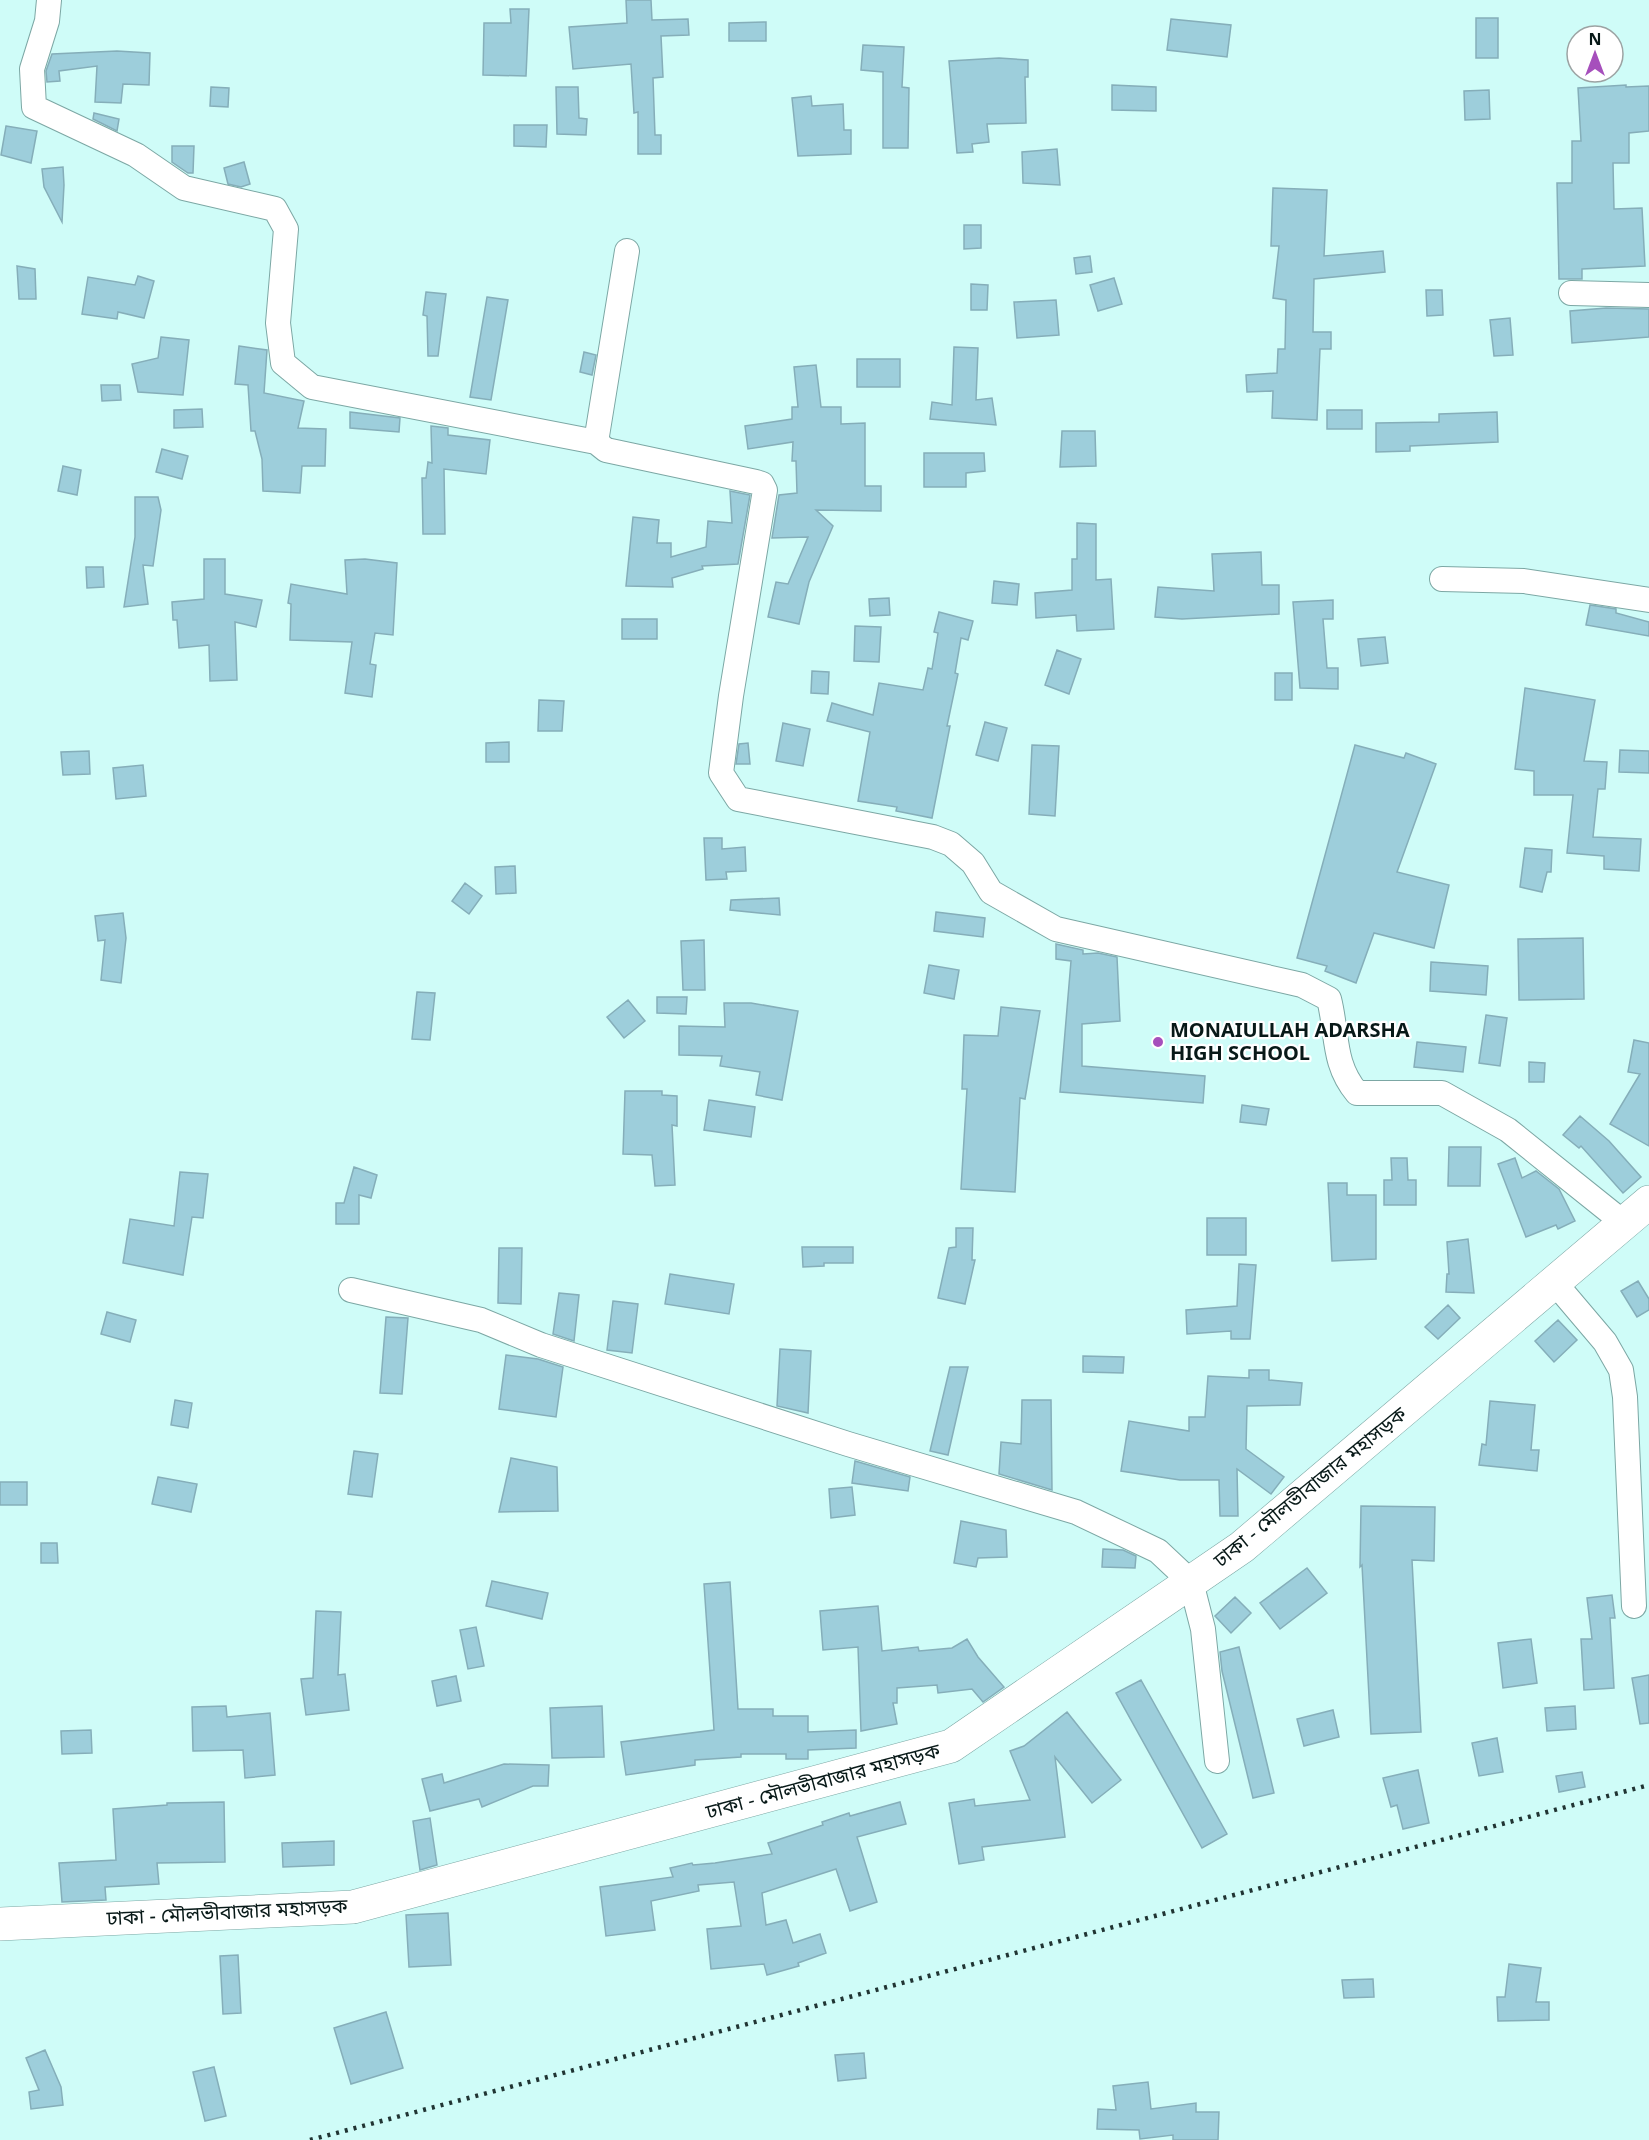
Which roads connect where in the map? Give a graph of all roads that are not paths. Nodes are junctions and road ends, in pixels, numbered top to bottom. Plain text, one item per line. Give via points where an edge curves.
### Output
1 (49, 0) edge
2 (627, 251) dead end
3 (1571, 293) dead end
4 (1649, 295) edge
5 (597, 442) junction
6 (1442, 579) dead end
7 (1649, 600) edge
8 (1649, 1202) edge
9 (1624, 1223) junction
10 (1555, 1284) junction
11 (351, 1290) dead end
12 (1191, 1582) junction
13 (1634, 1606) dead end
14 (1217, 1761) dead end
15 (0, 1924) edge

1 - 5 street via 47,21 32,69 34,107 136,155 184,188 275,209 286,229 278,323 283,363 312,387
2 - 5 street
3 - 4 street
5 - 9 street via 606,450 756,482 765,490 721,773 738,799 933,837 951,844 973,862 991,892 1056,929 1302,985 1329,999 1338,1057 1345,1078 1357,1093 1442,1093 1508,1130
6 - 7 street via 1524,580
8 - 9 highway, ঢাকা - মৌলভীবাজার মহাসড়ক
9 - 10 highway, ঢাকা - মৌলভীবাজার মহাসড়ক
10 - 12 highway, ঢাকা - মৌলভীবাজার মহাসড়ক via 1242,1547
10 - 13 street via 1605,1342 1621,1370
11 - 12 street via 481,1320 564,1352 848,1444 1076,1512 1158,1551
12 - 14 street via 1203,1629
12 - 15 highway, ঢাকা - মৌলভীবাজার মহাসড়ক via 951,1746 353,1907

